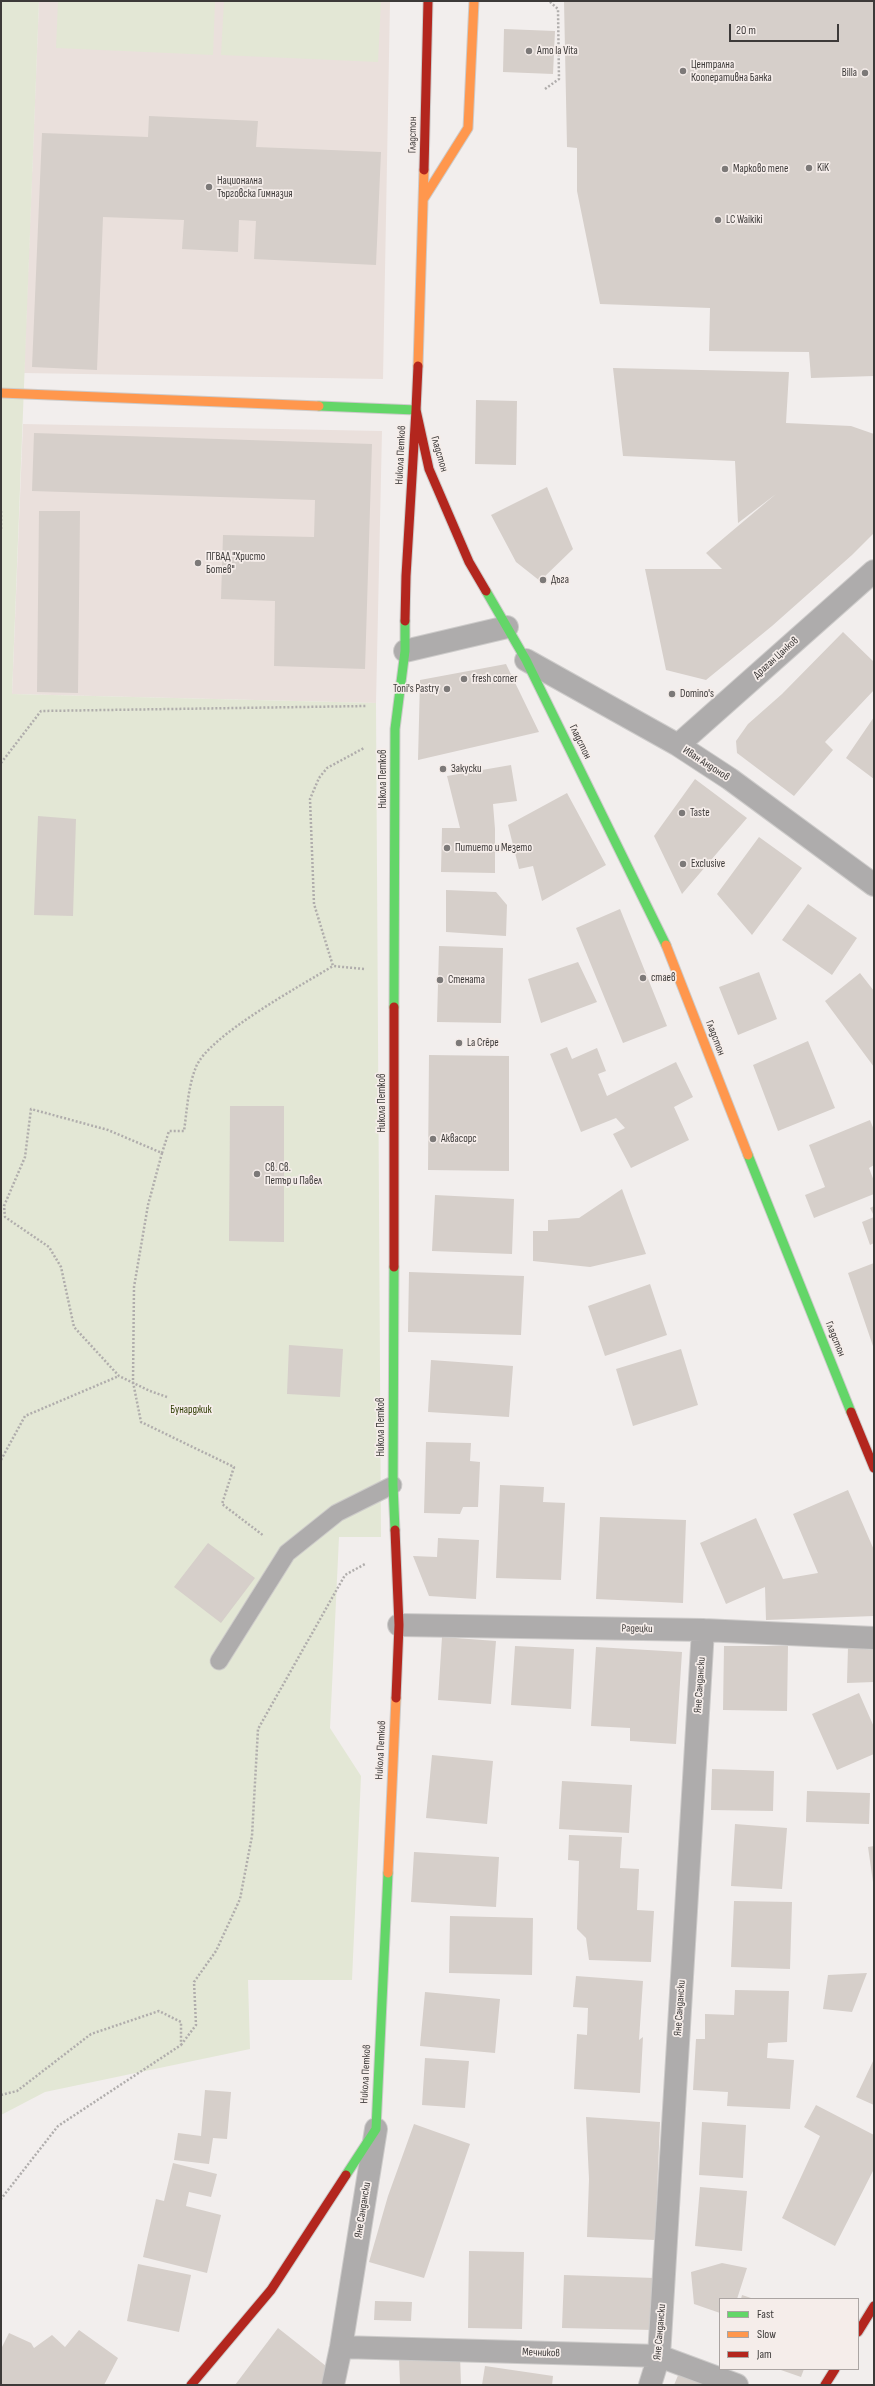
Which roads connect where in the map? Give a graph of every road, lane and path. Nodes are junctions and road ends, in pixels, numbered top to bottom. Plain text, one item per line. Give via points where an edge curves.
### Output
1 (428, 1) edge
2 (474, 1) edge
3 (549, 1) edge
4 (545, 89) dead end
5 (424, 199) junction
6 (1, 393) edge
7 (416, 410) junction
8 (1, 511) edge
9 (1, 530) edge
10 (874, 571) edge
11 (508, 627) junction
12 (405, 651) junction
13 (526, 660) junction
14 (397, 706) junction
15 (395, 729) junction
16 (678, 745) junction
17 (1, 763) edge
18 (874, 885) edge
19 (333, 966) junction
20 (394, 972) junction
21 (162, 1153) junction
22 (2, 1206) edge
23 (119, 1376) junction
24 (133, 1382) junction
25 (167, 1397) dead end
26 (1, 1460) edge
27 (874, 1468) edge
28 (393, 1485) junction
29 (396, 1547) junction
30 (287, 1553) junction
31 (399, 1625) junction
32 (703, 1630) junction
33 (874, 1638) edge
34 (219, 1661) dead end
35 (182, 2045) junction
36 (1, 2095) edge
37 (376, 2130) junction
38 (1, 2199) edge
39 (874, 2306) edge
40 (859, 2330) edge
41 (341, 2348) junction
42 (659, 2356) junction
43 (834, 2370) edge
44 (191, 2385) edge
45 (333, 2385) edge
46 (650, 2385) edge
47 (737, 2385) edge
48 (825, 2385) edge

1 - 5 street, Гладстон
2 - 5 street via 468,128
3 - 4 path via 558,9 559,79
5 - 7 street, Гладстон
6 - 7 street
7 - 11 street, Гладстон via 429,469 469,562
7 - 12 street, Никола Петков via 406,576
8 - 9 path
10 - 16 street, Драган Цанков
11 - 12 street
11 - 13 street, Гладстон
12 - 14 street, Никола Петков
13 - 16 street, Иван Андонов
13 - 27 street, Гладстон via 660,929
14 - 15 street, Никола Петков
14 - 17 path via 41,711
15 - 19 path via 327,768 319,778 310,799 314,904
15 - 20 street, Никола Петков
16 - 18 street, Иван Андонов via 730,779
19 - 20 path
19 - 21 path via 269,1005 207,1051 196,1067 184,1131 169,1131
20 - 28 street, Никола Петков
21 - 22 path via 108,1130 31,1109 25,1157
21 - 24 path via 148,1205 134,1287
22 - 23 path via 5,1217 49,1247 61,1267 74,1327
23 - 24 path
23 - 26 path via 24,1416
24 - 25 path
24 - 30 path via 141,1422 234,1467 222,1504
28 - 29 street, Никола Петков
28 - 30 lane via 337,1513
29 - 31 street, Никола Петков
29 - 35 path via 345,1575 258,1729 252,1836 240,1899 216,1951 194,1982 196,2025
30 - 34 lane
31 - 32 street, Радецки
31 - 37 street, Никола Петков
32 - 33 street, Радецки
32 - 42 street, Яне Сандански
35 - 36 path via 181,2022 159,2011 91,2034 17,2091
35 - 38 path via 58,2126
37 - 41 street, Яне Сандански
37 - 44 street via 271,2290
39 - 40 street
41 - 42 street, Мечников
41 - 45 street, Яне Сандански
42 - 46 street, Яне Сандански
42 - 47 street, Мечников
43 - 48 street

